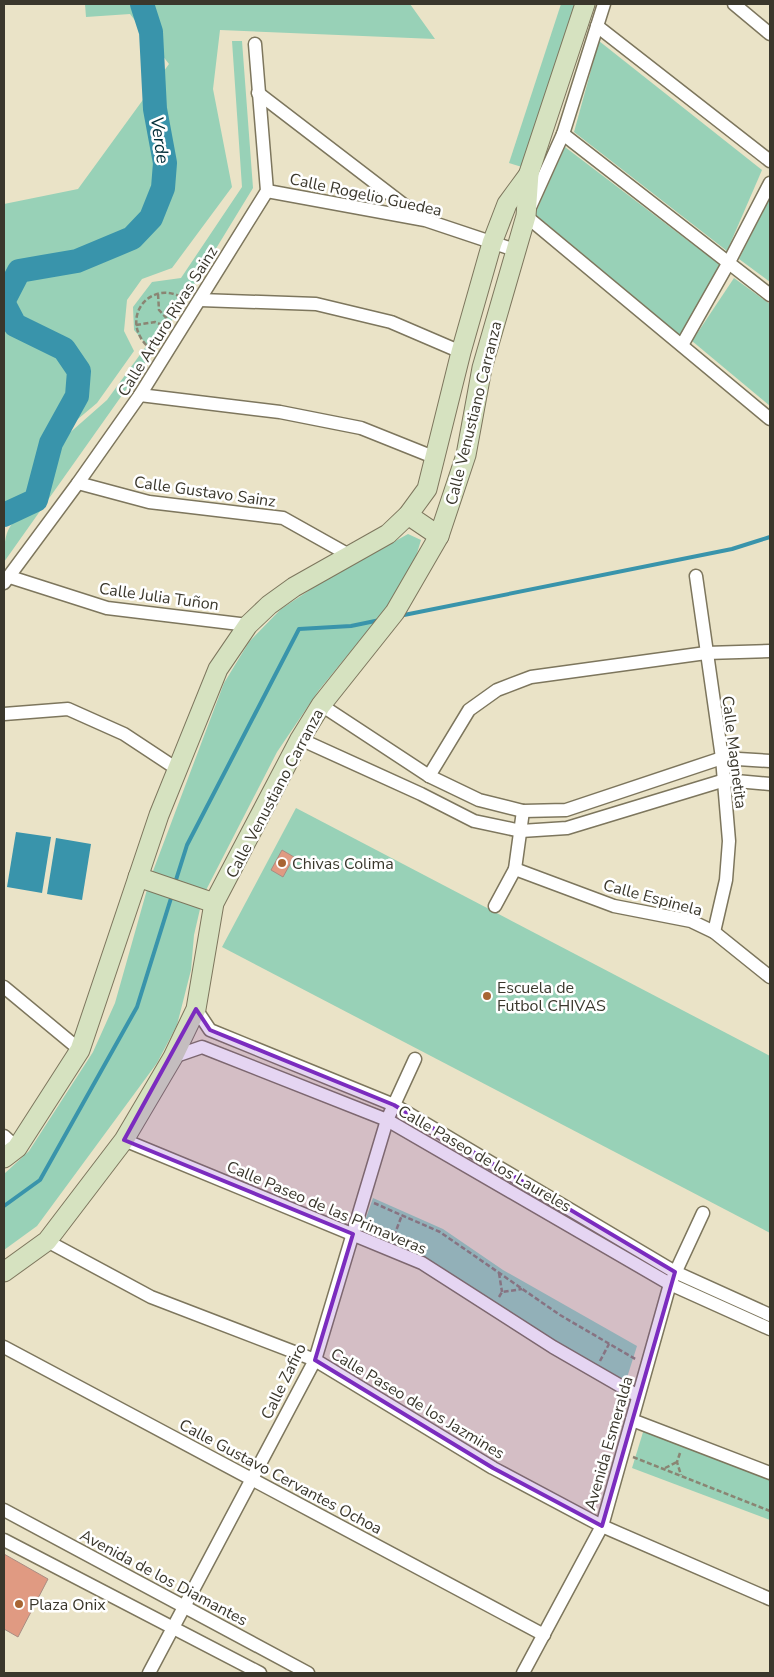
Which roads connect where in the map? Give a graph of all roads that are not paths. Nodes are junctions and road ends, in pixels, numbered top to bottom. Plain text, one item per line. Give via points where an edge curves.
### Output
1 (585, 4) edge
2 (604, 4) edge
3 (734, 4) edge
4 (597, 26) junction
5 (770, 34) edge
6 (256, 44) dead end
7 (258, 93) junction
8 (563, 134) junction
9 (770, 161) edge
10 (529, 173) junction
11 (770, 183) edge
12 (266, 191) junction
13 (526, 216) junction
14 (425, 220) junction
15 (492, 243) junction
16 (515, 250) junction
17 (729, 262) junction
18 (770, 294) edge
19 (200, 300) junction
20 (682, 345) junction
21 (461, 352) junction
22 (140, 395) junction
23 (770, 419) edge
24 (436, 458) junction
25 (78, 484) junction
26 (408, 515) junction
27 (439, 536) junction
28 (349, 556) junction
29 (696, 576) dead end
30 (7, 580) edge
31 (248, 625) junction
32 (770, 651) edge
33 (706, 654) junction
34 (321, 705) junction
35 (4, 714) edge
36 (300, 739) junction
37 (722, 758) junction
38 (770, 761) edge
39 (177, 769) junction
40 (429, 776) junction
41 (725, 780) junction
42 (770, 784) edge
43 (523, 811) junction
44 (520, 831) junction
45 (515, 869) junction
46 (138, 877) junction
47 (214, 903) junction
48 (495, 906) dead end
49 (714, 932) junction
50 (770, 977) edge
51 (4, 987) edge
52 (196, 1009) junction
53 (80, 1050) junction
54 (173, 1057) junction
55 (415, 1058) dead end
56 (394, 1105) junction
57 (387, 1120) junction
58 (124, 1140) junction
59 (8, 1147) edge
60 (704, 1213) dead end
61 (353, 1234) junction
62 (48, 1241) junction
63 (4, 1272) edge
64 (675, 1272) junction
65 (670, 1284) junction
66 (770, 1315) edge
67 (770, 1329) edge
68 (4, 1347) edge
69 (315, 1360) junction
70 (638, 1396) junction
71 (632, 1420) junction
72 (770, 1474) edge
73 (252, 1479) junction
74 (4, 1510) edge
75 (602, 1526) junction
76 (4, 1540) edge
77 (770, 1599) edge
78 (184, 1606) junction
79 (173, 1627) junction
80 (544, 1634) junction
81 (149, 1673) edge
82 (260, 1673) edge
83 (308, 1673) edge
84 (523, 1673) edge

1 - 10 street, Calle Venustiano Carranza
2 - 4 street
3 - 5 street
4 - 8 street
4 - 9 street
6 - 7 street
7 - 12 street
7 - 14 street
8 - 13 street
8 - 17 street
10 - 13 street, Calle Venustiano Carranza
10 - 15 street, Calle Venustiano Carranza via 507,204
11 - 17 street
12 - 14 street, Calle Rogelio Guedea
12 - 19 street, Calle Arturo Rivas Sainz
13 - 16 street, Calle Venustiano Carranza
13 - 20 street
14 - 15 street, Calle Rogelio Guedea
15 - 16 street, Calle Rogelio Guedea
15 - 21 street, Calle Venustiano Carranza
16 - 27 street, Calle Venustiano Carranza via 482,368 466,455
17 - 18 street
17 - 20 street
19 - 21 street via 316,304 391,322
19 - 22 street, Calle Arturo Rivas Sainz
20 - 23 street
21 - 24 street, Calle Venustiano Carranza
22 - 24 street via 280,412 362,428
22 - 25 street, Calle Arturo Rivas Sainz
24 - 26 street, Calle Venustiano Carranza via 427,489
25 - 28 street, Calle Gustavo Sainz via 150,502 283,518
25 - 30 street, Calle Arturo Rivas Sainz
26 - 27 street
26 - 28 street, Calle Venustiano Carranza via 388,534
27 - 34 street, Calle Venustiano Carranza via 395,612
28 - 31 street, Calle Venustiano Carranza via 294,587
29 - 33 street, Calle Magnetita
30 - 31 street, Calle Julia Tuñon via 107,608
31 - 39 street, Calle Venustiano Carranza via 218,669
32 - 33 street
33 - 37 street, Calle Magnetita
33 - 40 street via 531,677 497,690 468,710
34 - 36 street, Calle Venustiano Carranza
34 - 40 street
35 - 39 street via 68,709 124,734
36 - 44 street via 474,821
36 - 47 street, Calle Venustiano Carranza
37 - 38 street
37 - 41 street, Calle Magnetita
37 - 43 street via 566,810
39 - 46 street, Calle Venustiano Carranza
40 - 43 street via 479,800
41 - 42 street
41 - 44 street via 567,828
41 - 49 street, Calle Magnetita via 729,842 726,880
43 - 44 street
44 - 45 street
45 - 48 street
45 - 49 street, Calle Espinela via 614,906 691,921
46 - 47 street
46 - 53 street, Calle Venustiano Carranza
47 - 52 street, Calle Venustiano Carranza
49 - 50 street, Calle Espinela
51 - 53 street
52 - 54 street, Calle Venustiano Carranza
52 - 56 street, Calle Paseo de los Laureles via 210,1030
53 - 59 street, Calle Venustiano Carranza
54 - 57 street, Calle Paseo de los Laureles via 202,1047
54 - 58 street, Calle Venustiano Carranza
55 - 56 street, Calle Zafiro
56 - 57 street, Calle Zafiro
56 - 64 street, Calle Paseo de los Laureles
57 - 61 street, Calle Zafiro
57 - 65 street, Calle Paseo de los Laureles
58 - 61 street, Calle Paseo de las Primaveras
58 - 62 street, Calle Venustiano Carranza
60 - 64 street, Avenida Esmeralda
61 - 69 street, Calle Zafiro
61 - 70 street, Calle Paseo de las Primaveras via 422,1263 553,1347
62 - 63 street, Calle Venustiano Carranza
62 - 69 street, Calle Paseo de los Jazmines via 150,1297
64 - 65 street, Avenida Esmeralda
64 - 66 street, Calle Paseo de los Laureles
65 - 67 street, Calle Paseo de los Laureles
65 - 70 street, Avenida Esmeralda
68 - 73 street, Calle Gustavo Cervantes Ochoa
69 - 73 street, Calle Zafiro
69 - 75 street, Calle Paseo de los Jazmines via 493,1468
70 - 71 street, Avenida Esmeralda
71 - 72 street
71 - 75 street, Avenida Esmeralda
73 - 78 street, Calle Zafiro
73 - 80 street, Calle Gustavo Cervantes Ochoa
74 - 78 street, Avenida de los Diamantes
75 - 77 street, Calle Paseo de los Jazmines
75 - 80 street, Avenida Esmeralda
76 - 79 street
78 - 79 street, Calle Zafiro
78 - 83 street, Avenida de los Diamantes
79 - 81 street, Calle Zafiro
79 - 82 street
80 - 84 street, Avenida Esmeralda

